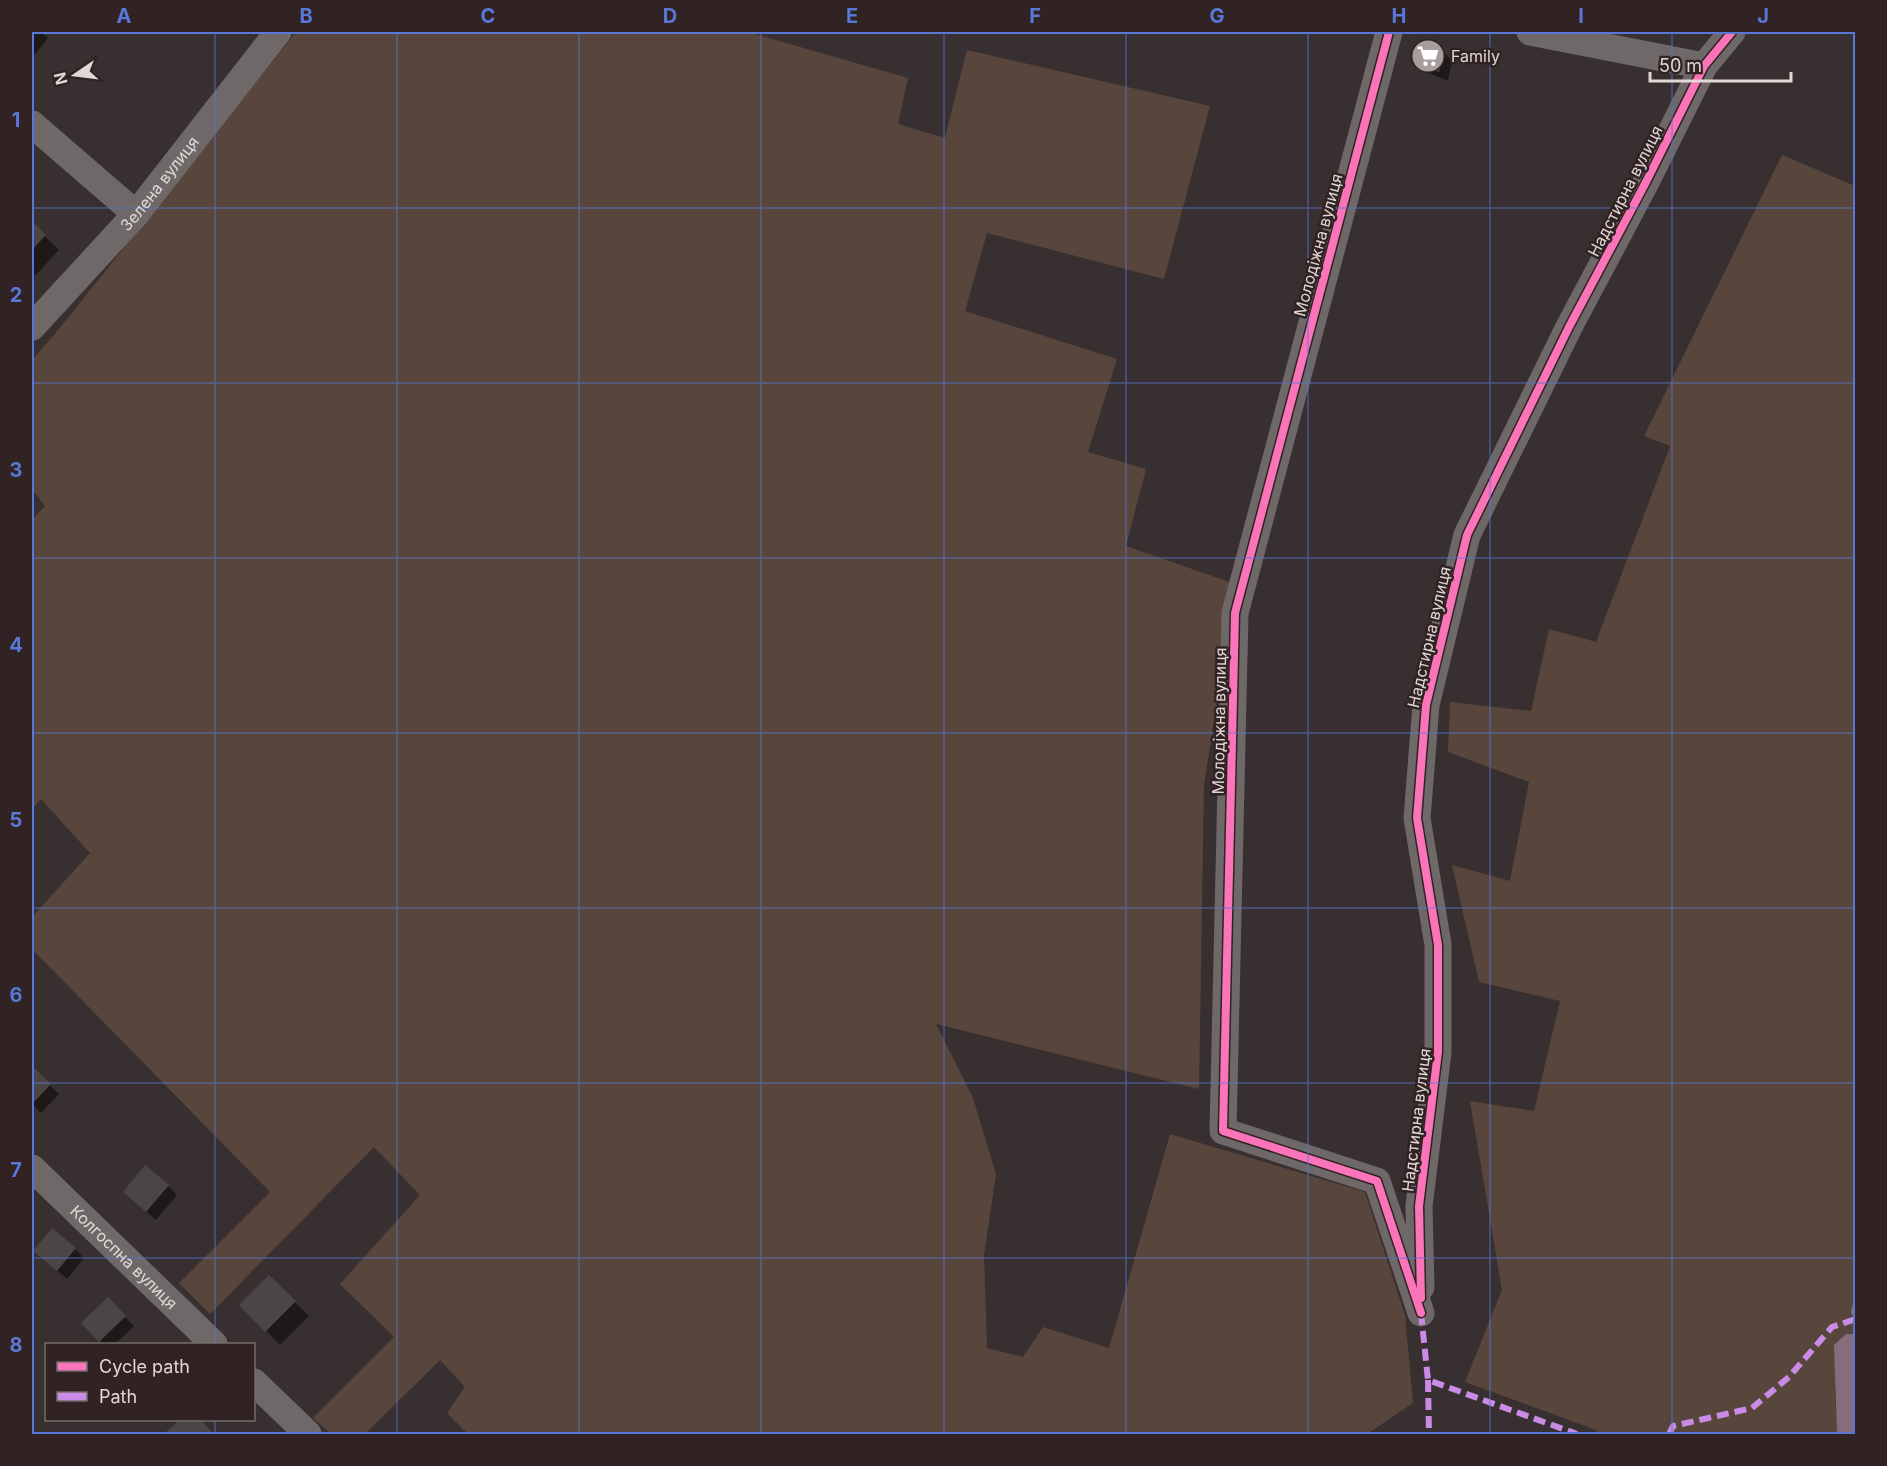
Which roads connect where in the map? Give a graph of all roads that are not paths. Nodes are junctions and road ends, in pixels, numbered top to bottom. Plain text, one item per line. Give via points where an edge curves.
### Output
1 (278, 32) edge
2 (1389, 32) edge
3 (1530, 32) edge
4 (1732, 32) edge
5 (1704, 66) junction
6 (32, 124) edge
7 (136, 214) junction
8 (32, 327) edge
9 (32, 1168) edge
10 (1421, 1312) joint
11 (213, 1343) edge
12 (255, 1383) edge
13 (308, 1434) edge

1 - 7 street, Зелена вулиця
2 - 10 street, Молодіжна вулиця via 1235,613 1223,1131 1377,1181
3 - 5 street
4 - 5 street, Надстирна вулиця
5 - 10 street, Надстирна вулиця via 1467,535 1426,705 1417,818 1438,945 1438,1052 1419,1206
6 - 7 street
7 - 8 street, Зелена вулиця
9 - 11 street, Колгоспна вулиця
12 - 13 street

